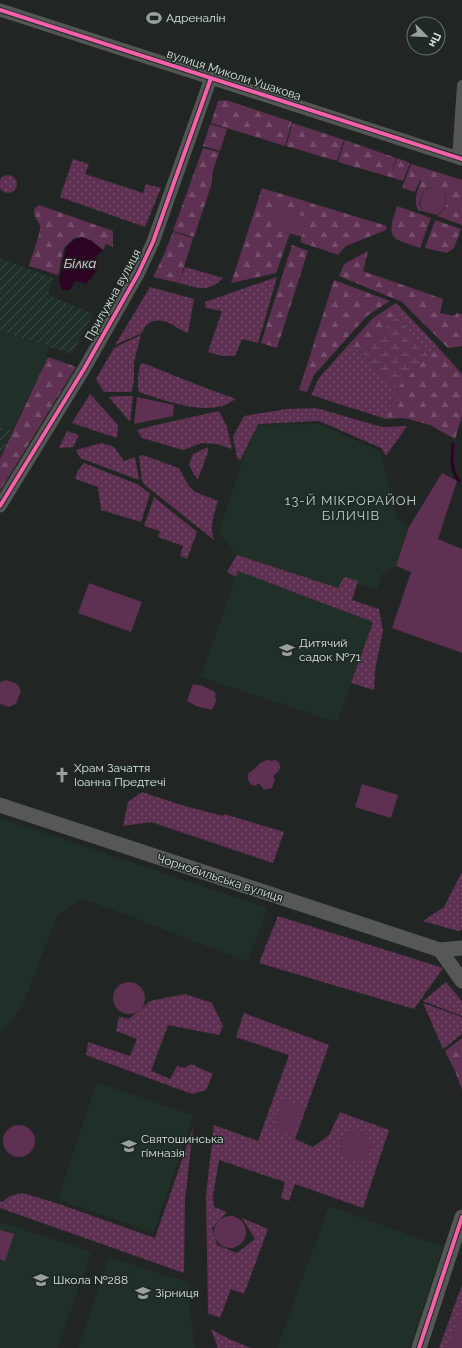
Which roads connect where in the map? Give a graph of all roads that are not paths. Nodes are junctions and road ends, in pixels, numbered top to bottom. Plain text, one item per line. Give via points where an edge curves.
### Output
1 (0, 10) edge
2 (211, 78) junction
3 (462, 85) edge
4 (460, 158) edge
5 (0, 506) edge
6 (0, 805) edge
7 (462, 948) edge
8 (440, 950) junction
9 (462, 981) edge
10 (462, 1217) edge
11 (420, 1348) edge

1 - 2 street, вулиця Миколи Ушакова
2 - 4 street, вулиця Миколи Ушакова
2 - 5 street, Прилужна вулиця via 153,242 138,274 84,369
3 - 4 street
6 - 8 main road, Чорнобильська вулиця
7 - 8 main road, Чорнобильська вулиця
8 - 9 main road
10 - 11 main road

